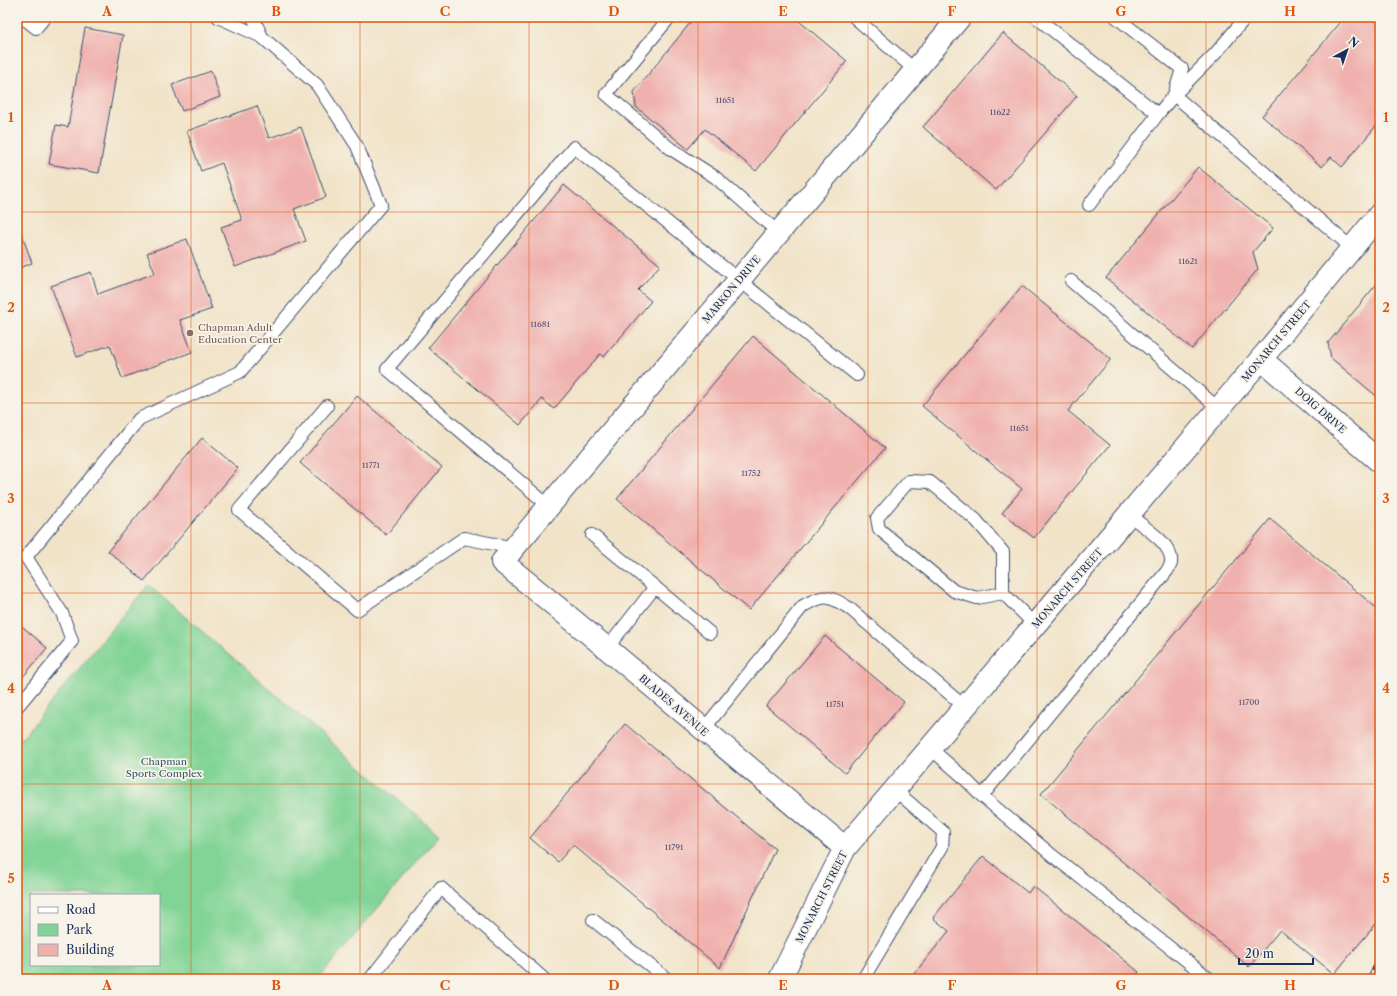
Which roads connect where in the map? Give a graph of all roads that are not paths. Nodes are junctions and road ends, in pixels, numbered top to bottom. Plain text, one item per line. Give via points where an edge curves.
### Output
1 (22, 17) edge
2 (45, 17) edge
3 (218, 17) edge
4 (253, 17) edge
5 (670, 17) edge
6 (854, 17) edge
7 (960, 17) edge
8 (1116, 17) edge
9 (1246, 17) edge
10 (1040, 18) edge
11 (262, 37) junction
12 (915, 70) junction
13 (1174, 95) junction
14 (1158, 114) junction
15 (1089, 205) dead end
16 (1380, 214) edge
17 (779, 232) junction
18 (1352, 248) junction
19 (739, 280) junction
20 (1071, 281) dead end
21 (1261, 359) junction
22 (857, 375) dead end
23 (327, 406) dead end
24 (1219, 409) junction
25 (1380, 462) edge
26 (549, 506) junction
27 (1129, 515) junction
28 (592, 535) dead end
29 (508, 555) junction
30 (655, 587) junction
31 (1003, 593) junction
32 (1035, 625) junction
33 (710, 633) dead end
34 (608, 647) junction
35 (17, 707) edge
36 (965, 707) junction
37 (703, 730) junction
38 (930, 748) junction
39 (895, 790) junction
40 (982, 796) junction
41 (845, 848) junction
42 (593, 920) dead end
43 (370, 979) edge
44 (544, 979) edge
45 (667, 979) edge
46 (780, 979) edge
47 (863, 979) edge
48 (1210, 979) edge

1 - 2 lane via 36,28
3 - 11 lane
4 - 11 lane
5 - 17 lane via 606,94 671,149 715,177
6 - 12 lane
7 - 12 street, MARKON DRIVE
8 - 13 lane via 1182,69
9 - 13 lane via 1215,54
10 - 14 lane
11 - 35 lane via 317,85 357,146 381,205 240,372 139,419 26,557 62,613 72,641
12 - 17 street, MARKON DRIVE
13 - 14 lane
13 - 18 lane
14 - 15 lane
16 - 18 street, MONARCH STREET
17 - 19 street, MARKON DRIVE
18 - 21 street, MONARCH STREET
19 - 22 lane
19 - 26 street, MARKON DRIVE
19 - 26 lane via 574,148 387,369
20 - 24 lane
21 - 24 street, MONARCH STREET
21 - 25 street, DOIG DRIVE
23 - 29 lane via 239,510 357,610 464,538
24 - 27 street, MONARCH STREET
26 - 29 street, MARKON DRIVE
27 - 32 street, MONARCH STREET
27 - 40 lane via 1158,537 1169,550 1171,563 1167,571
28 - 30 lane
29 - 34 street, BLADES AVENUE
30 - 33 lane
30 - 34 lane
31 - 31 lane via 1003,552 976,520 930,482 909,481 877,518 880,529 954,591 977,598
31 - 32 lane
32 - 36 street, MONARCH STREET
34 - 37 street, BLADES AVENUE
36 - 37 lane via 849,608 833,598 818,597 803,606
36 - 38 street, MONARCH STREET
37 - 41 street, BLADES AVENUE
38 - 39 street, MONARCH STREET
38 - 40 lane
39 - 41 street, MONARCH STREET
39 - 47 lane via 943,832 942,847
40 - 48 lane via 1053,856
41 - 46 street, MONARCH STREET
42 - 45 lane
43 - 44 lane via 441,888

